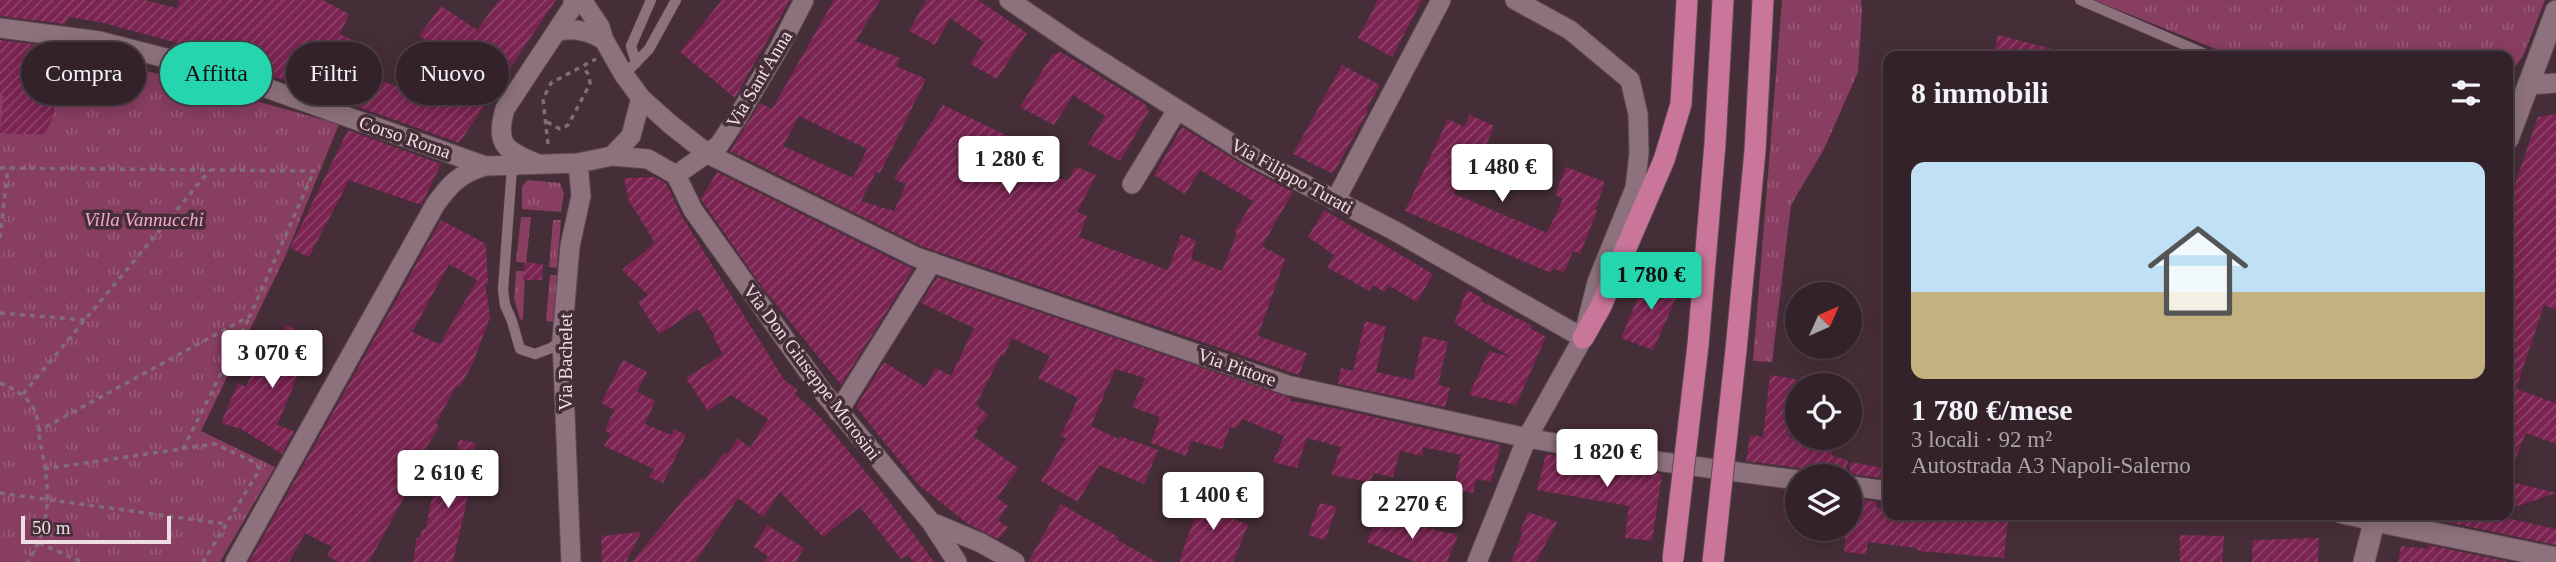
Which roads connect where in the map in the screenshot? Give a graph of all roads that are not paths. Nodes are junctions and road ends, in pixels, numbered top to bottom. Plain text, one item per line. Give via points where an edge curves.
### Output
1 (573, 0) edge
2 (582, 0) edge
3 (651, 0) edge
4 (677, 0) edge
5 (804, 0) edge
6 (1009, 0) edge
7 (1441, 0) edge
8 (1515, 0) edge
9 (1687, 0) edge
10 (1723, 0) edge
11 (1763, 0) edge
12 (2080, 0) edge
13 (2556, 11) edge
14 (0, 28) edge
15 (556, 32) junction
16 (607, 45) junction
17 (2198, 51) edge
18 (630, 69) junction
19 (2556, 83) edge
20 (2528, 85) junction
21 (641, 98) junction
22 (1177, 110) junction
23 (2513, 121) edge
24 (708, 154) junction
25 (612, 156) junction
26 (543, 163) junction
27 (578, 163) junction
28 (485, 166) junction
29 (512, 167) junction
30 (676, 176) junction
31 (1132, 184) dead end
32 (1335, 201) junction
33 (932, 262) junction
34 (1583, 338) junction
35 (562, 339) junction
36 (838, 412) junction
37 (1527, 438) junction
38 (1785, 478) edge
39 (1862, 488) edge
40 (1883, 490) edge
41 (2374, 520) edge
42 (2384, 520) edge
43 (930, 522) junction
44 (2556, 558) edge
45 (1673, 560) edge
46 (235, 562) edge
47 (571, 562) edge
48 (957, 562) edge
49 (1015, 562) edge
50 (1477, 562) edge
51 (1713, 562) edge
52 (2364, 562) edge

1 - 15 street
2 - 16 street, Via Pittore
3 - 18 lane via 631,46
4 - 18 lane via 649,49
5 - 24 street, Via Sant'Anna via 739,115
6 - 22 street, Via Filippo Turati
7 - 32 street
8 - 34 street via 1570,30 1630,80 1638,114 1634,188 1597,282
9 - 34 highway via 1681,104 1664,160
10 - 45 highway, bridge via 1698,345
11 - 51 highway, bridge via 1755,151
12 - 17 lane
13 - 20 street
14 - 28 street, Corso Roma via 99,41 225,73
15 - 16 street via 587,32
15 - 26 street via 505,109 500,125 507,149
16 - 18 street, Via Pittore
18 - 21 street, Via Pittore
19 - 20 street
20 - 23 street
21 - 24 street, Via Pittore
21 - 25 street via 631,136
22 - 31 street
22 - 32 street, Via Filippo Turati
24 - 30 street, Via Sant'Anna
24 - 33 street, Via Pittore
25 - 27 street
25 - 30 street via 648,159
26 - 27 street
26 - 29 street
27 - 35 street, Via Bachelet via 581,196 570,246
28 - 29 street
28 - 46 street via 453,181 435,205
29 - 35 lane via 505,305 520,349 535,354
30 - 36 street, Via Don Giuseppe Morosini via 694,210
32 - 34 street, Via Filippo Turati
33 - 36 street
33 - 37 street, Via Pittore via 1287,385
34 - 37 street
35 - 47 street, Via Bachelet
36 - 43 street, Via Don Giuseppe Morosini
37 - 38 street, Via Pittore
37 - 50 street
39 - 40 street
41 - 52 street
42 - 44 street
43 - 48 street, Via Don Giuseppe Morosini
43 - 49 street

